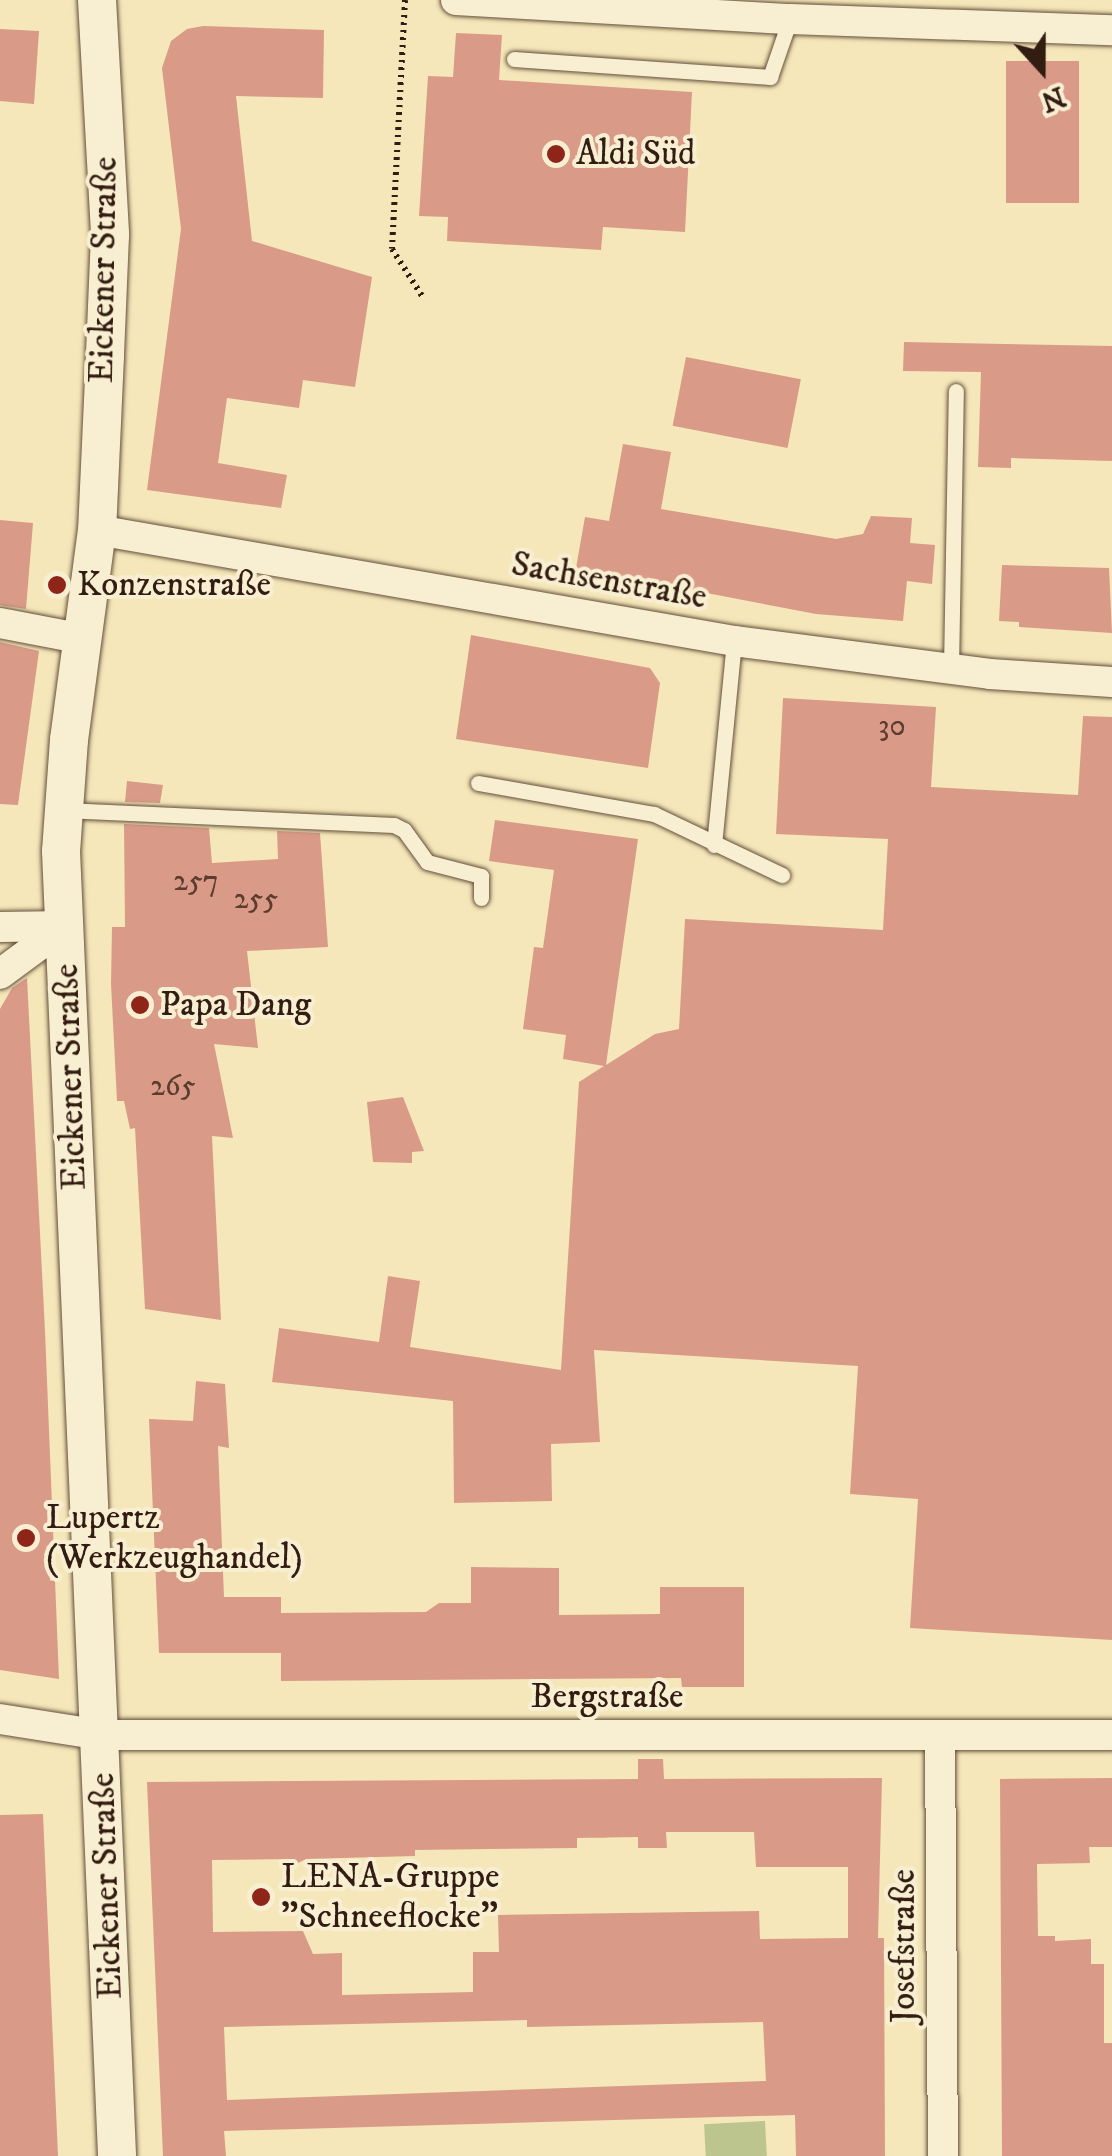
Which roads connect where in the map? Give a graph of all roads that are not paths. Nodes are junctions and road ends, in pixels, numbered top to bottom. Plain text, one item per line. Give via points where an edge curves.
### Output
1 (97, 0) edge
2 (456, 0) edge
3 (790, 19) junction
4 (1112, 30) edge
5 (514, 59) dead end
6 (956, 392) dead end
7 (97, 530) junction
8 (0, 623) edge
9 (83, 639) junction
10 (734, 642) junction
11 (951, 669) junction
12 (1112, 682) edge
13 (478, 783) dead end
14 (64, 810) junction
15 (714, 845) junction
16 (782, 875) dead end
17 (481, 898) dead end
18 (65, 926) junction
19 (0, 927) edge
20 (0, 974) edge
21 (0, 1719) edge
22 (101, 1735) junction
23 (940, 1735) junction
24 (1112, 1735) edge
25 (117, 2156) edge
26 (943, 2156) edge

1 - 7 street, Eickener Straße via 110,235
2 - 3 street
3 - 4 street
3 - 5 lane via 770,78
6 - 11 lane
7 - 9 street, Eickener Straße
7 - 10 street, Sachsenstraße
8 - 9 street
9 - 14 street, Eickener Straße
10 - 11 street, Sachsenstraße
10 - 15 lane
11 - 12 street, Sachsenstraße
13 - 15 lane via 654,814
14 - 17 lane via 394,825 427,862 481,876
14 - 18 street, Eickener Straße
15 - 16 lane
18 - 19 street
18 - 20 street
18 - 22 street, Eickener Straße
21 - 22 street, Bergstraße
22 - 23 street, Bergstraße
22 - 25 street, Eickener Straße
23 - 24 street, Bergstraße
23 - 26 street, Josefstraße

